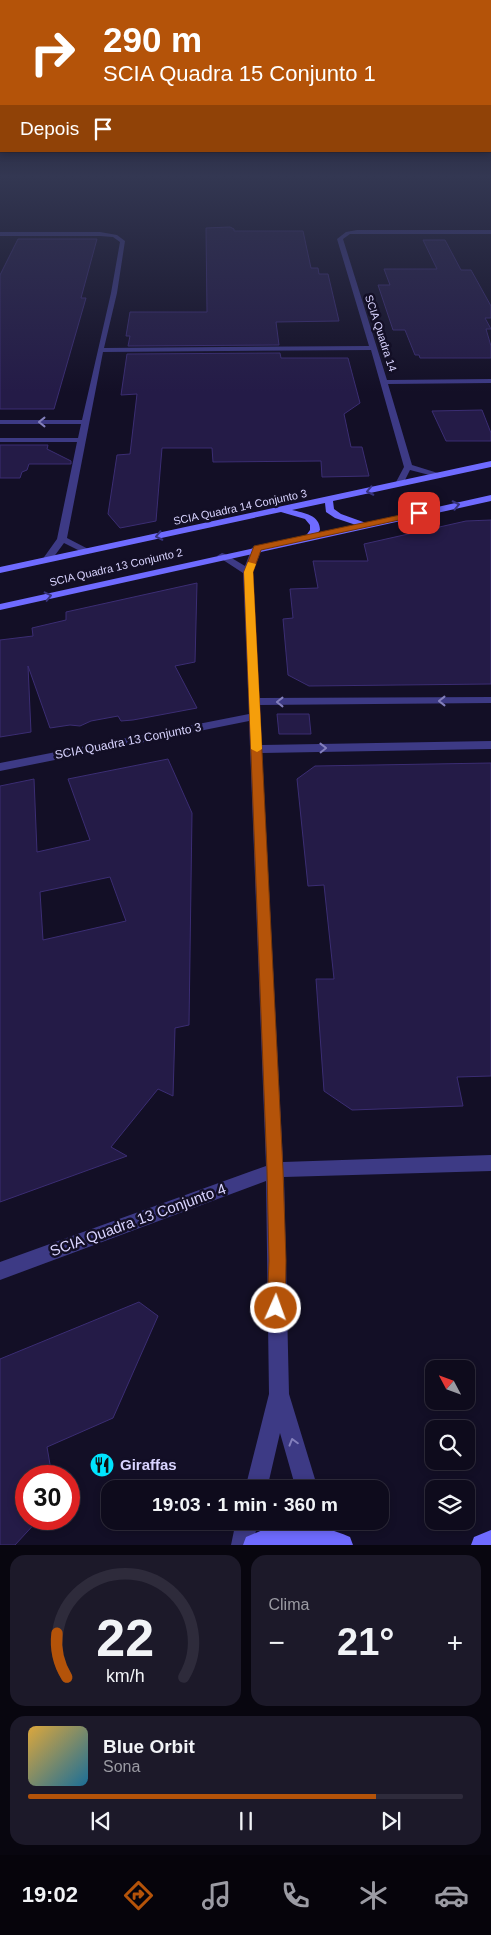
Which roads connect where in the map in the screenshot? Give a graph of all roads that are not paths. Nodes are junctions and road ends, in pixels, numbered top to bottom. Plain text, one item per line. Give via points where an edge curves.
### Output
1 (122, 248) edge
2 (342, 248) edge
3 (374, 348) junction
4 (100, 350) junction
5 (491, 381) edge
6 (384, 382) junction
7 (0, 422) edge
8 (85, 422) junction
9 (0, 440) edge
10 (81, 440) junction
11 (491, 464) edge
12 (408, 467) junction
13 (438, 476) junction
14 (399, 484) junction
15 (491, 498) edge
16 (329, 499) junction
17 (281, 510) junction
18 (365, 524) junction
19 (309, 537) junction
20 (62, 538) junction
21 (257, 548) junction
22 (86, 551) junction
23 (222, 556) junction
24 (47, 560) junction
25 (0, 570) edge
26 (248, 572) junction
27 (0, 607) edge
28 (491, 700) edge
29 (255, 709) junction
30 (491, 744) edge
31 (257, 749) junction
32 (0, 767) edge
33 (491, 1163) edge
34 (275, 1170) junction
35 (0, 1271) edge
36 (279, 1394) junction
37 (258, 1480) edge
38 (303, 1480) edge
39 (246, 1530) edge
40 (313, 1530) edge
41 (320, 1530) edge
42 (491, 1541) edge
43 (242, 1545) edge
44 (254, 1545) edge
45 (342, 1545) edge
46 (482, 1545) edge

1 - 4 street
2 - 3 street, SCIA Quadra 14
3 - 4 street
3 - 6 street, SCIA Quadra 14
4 - 8 street
5 - 6 street
6 - 12 street, SCIA Quadra 14
8 -> 7 street
8 - 10 street
9 - 10 street
10 - 20 street
11 - 13 main road, SCIA Quadra 14 Conjunto 3
12 - 13 street
12 - 14 street
13 - 14 main road, SCIA Quadra 14 Conjunto 3
14 -> 16 main road, SCIA Quadra 14 Conjunto 3
18 -> 15 main road, SCIA Quadra 13 Conjunto 2
16 - 17 main road, SCIA Quadra 14 Conjunto 3
16 - 18 main road via 329,510
17 - 19 main road via 308,517 315,524 315,530
17 -> 22 main road, SCIA Quadra 14 Conjunto 3
18 - 19 main road, SCIA Quadra 13 Conjunto 2
19 - 21 main road, SCIA Quadra 13 Conjunto 2
20 - 22 street
20 - 24 street
21 - 23 main road, SCIA Quadra 13 Conjunto 2
21 - 26 street
22 - 24 main road, SCIA Quadra 14 Conjunto 3
23 - 26 street
27 -> 23 main road, SCIA Quadra 13 Conjunto 2
24 - 25 main road, SCIA Quadra 14 Conjunto 3
26 - 29 street
28 -> 29 street, SCIA Quadra 13 Conjunto 3
29 - 31 street
29 - 32 street, SCIA Quadra 13 Conjunto 3
31 -> 30 street
31 - 34 street
33 - 34 street, SCIA Quadra 13 Conjunto 4
34 - 35 street, SCIA Quadra 13 Conjunto 4
34 - 36 street
36 - 37 street
38 -> 36 street
39 - 43 street
40 - 44 main road via 265,1539
41 - 45 main road
42 - 46 main road

